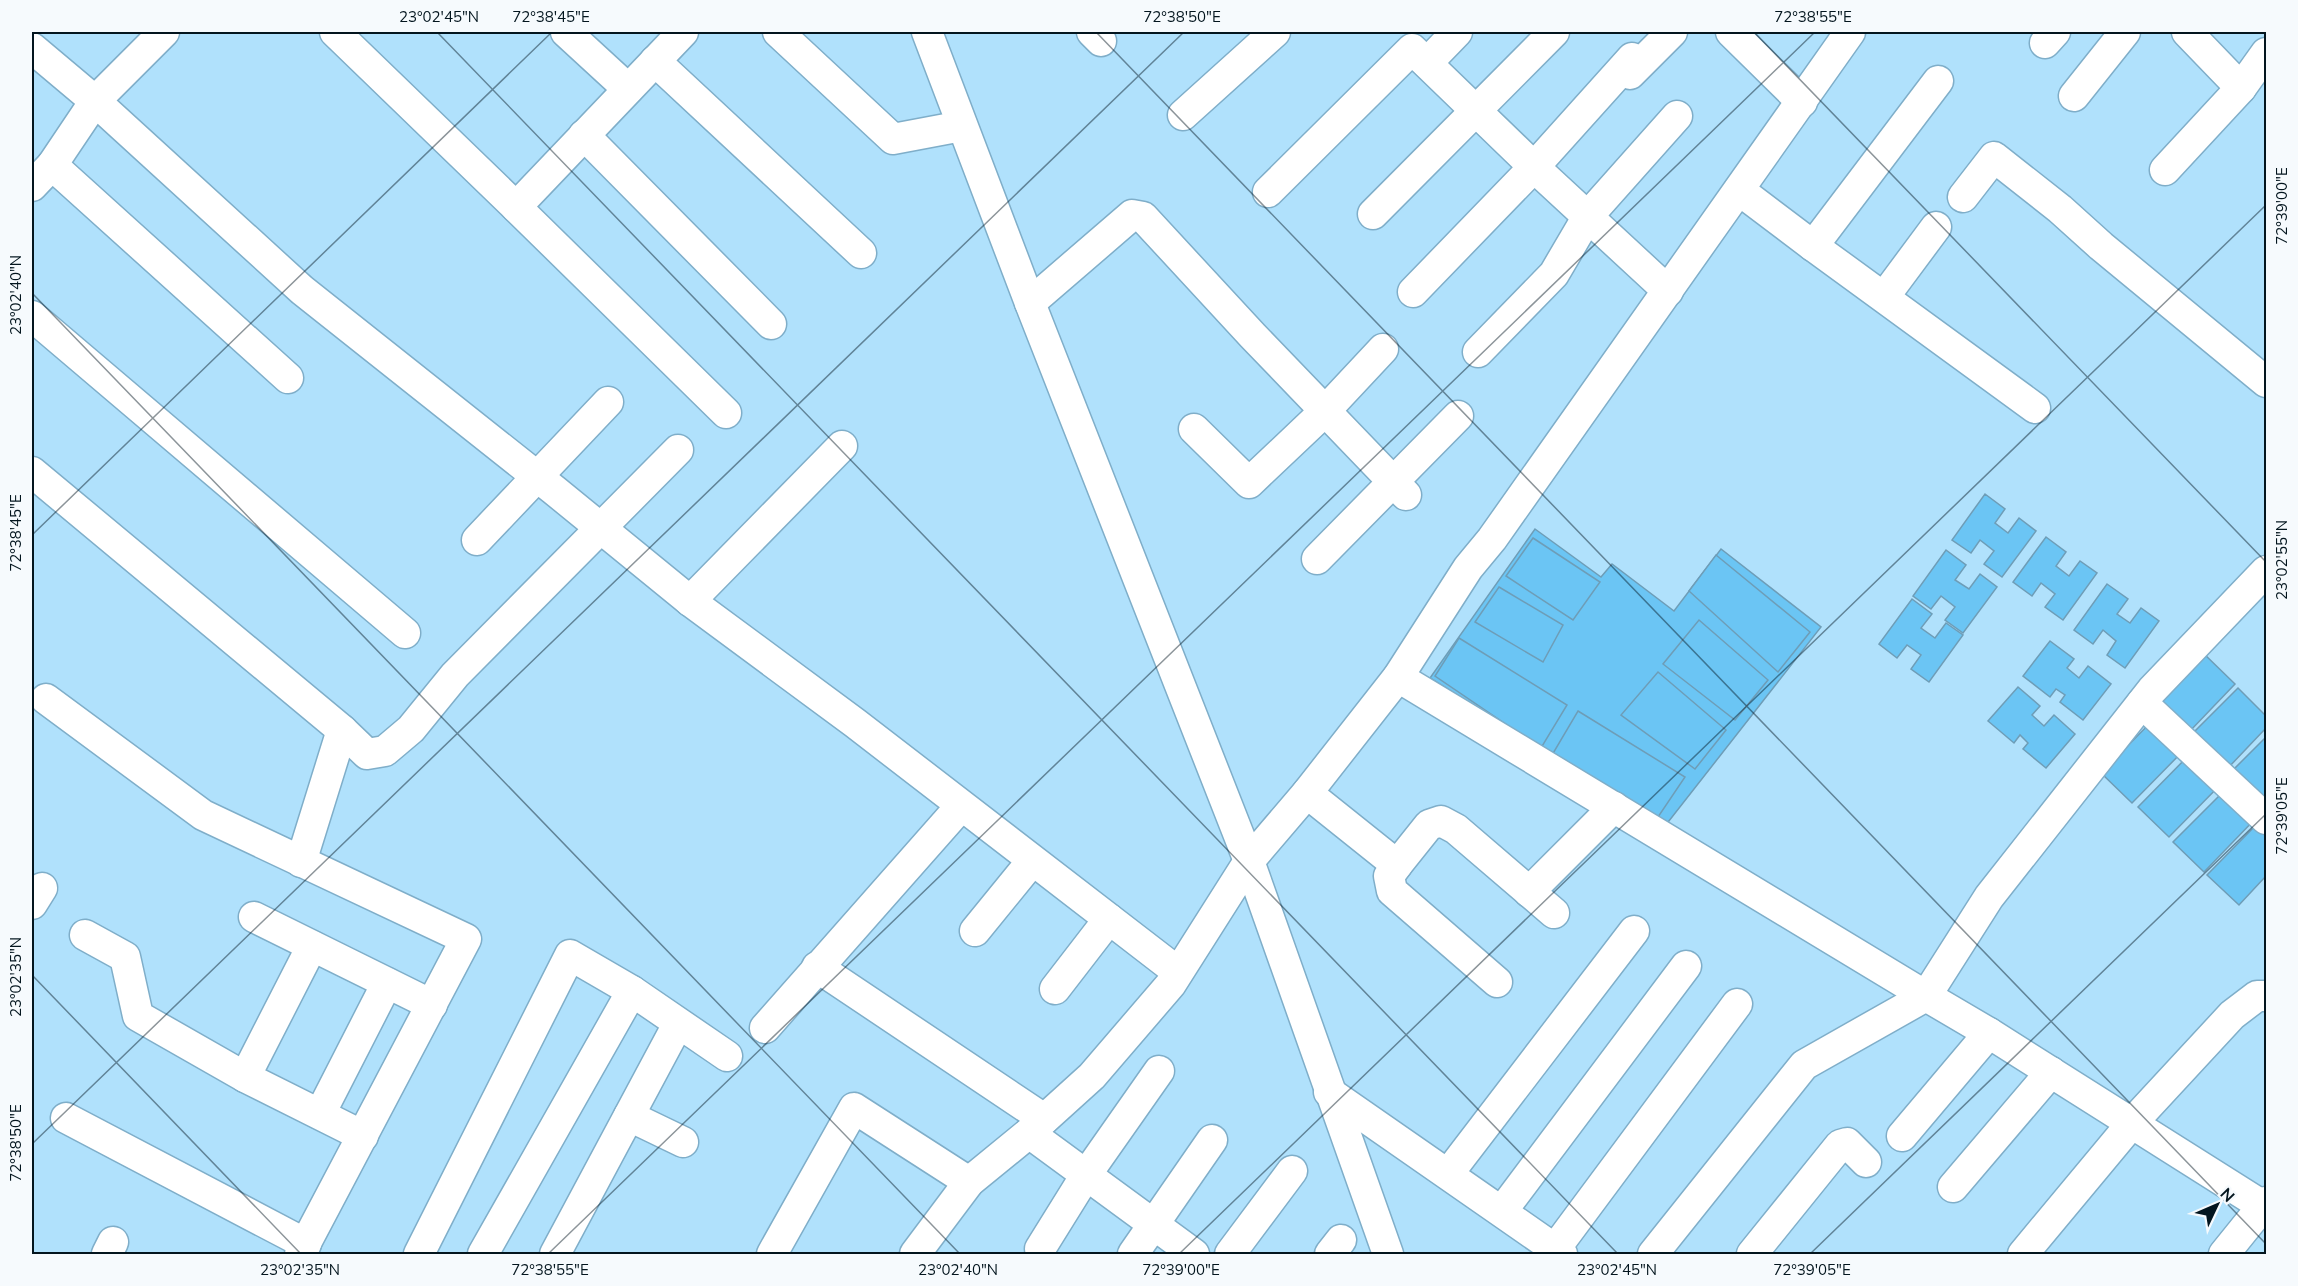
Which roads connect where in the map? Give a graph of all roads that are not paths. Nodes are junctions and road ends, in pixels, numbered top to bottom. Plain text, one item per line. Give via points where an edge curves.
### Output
1 (164, 32) edge
2 (335, 32) edge
3 (566, 32) edge
4 (683, 32) edge
5 (778, 32) edge
6 (927, 32) edge
7 (1275, 32) edge
8 (1457, 32) edge
9 (1554, 32) edge
10 (1672, 32) edge
11 (1731, 32) edge
12 (1850, 32) edge
13 (2125, 32) edge
14 (2187, 32) edge
15 (32, 48) edge
16 (2266, 52) edge
17 (655, 61) junction
18 (1427, 63) junction
19 (1938, 81) dead end
20 (2241, 88) junction
21 (628, 89) junction
22 (2074, 96) dead end
23 (95, 101) junction
24 (1802, 102) junction
25 (1476, 110) junction
26 (1183, 115) dead end
27 (1677, 116) dead end
28 (962, 126) junction
29 (584, 135) junction
30 (52, 165) junction
31 (1534, 167) junction
32 (2165, 170) dead end
33 (32, 186) edge
34 (1739, 190) junction
35 (1268, 192) dead end
36 (1964, 197) dead end
37 (516, 207) junction
38 (1373, 214) dead end
39 (1588, 216) junction
40 (1936, 227) dead end
41 (1813, 246) junction
42 (861, 254) dead end
43 (1668, 291) junction
44 (1413, 292) dead end
45 (1884, 297) junction
46 (1030, 303) junction
47 (32, 316) edge
48 (771, 324) dead end
49 (1383, 350) dead end
50 (1478, 352) dead end
51 (288, 378) dead end
52 (2266, 382) edge
53 (608, 402) dead end
54 (2035, 408) dead end
55 (1325, 411) junction
56 (726, 412) dead end
57 (1458, 416) dead end
58 (1194, 429) dead end
59 (842, 446) dead end
60 (678, 450) dead end
61 (32, 472) edge
62 (538, 477) junction
63 (1400, 488) junction
64 (601, 528) junction
65 (477, 540) dead end
66 (1317, 559) dead end
67 (2266, 572) edge
68 (690, 601) junction
69 (405, 633) dead end
70 (1398, 677) junction
71 (46, 699) dead end
72 (2142, 703) junction
73 (342, 730) junction
74 (1307, 793) junction
75 (961, 806) junction
76 (1614, 807) junction
77 (2266, 819) edge
78 (1032, 861) junction
79 (1249, 861) junction
80 (301, 862) junction
81 (1397, 865) junction
82 (1529, 892) junction
83 (1554, 913) dead end
84 (254, 917) dead end
85 (1109, 919) junction
86 (975, 931) dead end
87 (1634, 931) dead end
88 (85, 935) dead end
89 (312, 946) junction
90 (1686, 966) dead end
91 (817, 967) junction
92 (1178, 972) junction
93 (1497, 982) dead end
94 (387, 983) junction
95 (1055, 988) dead end
96 (632, 991) junction
97 (1926, 996) junction
98 (2266, 996) edge
99 (1737, 1004) dead end
100 (432, 1005) junction
101 (678, 1024) junction
102 (765, 1028) dead end
103 (1989, 1033) junction
104 (727, 1056) dead end
105 (1159, 1071) dead end
106 (2051, 1072) junction
107 (245, 1077) junction
108 (1329, 1092) junction
109 (320, 1114) junction
110 (629, 1116) junction
111 (66, 1118) dead end
112 (2133, 1124) junction
113 (1037, 1126) junction
114 (363, 1136) junction
115 (1902, 1136) dead end
116 (1212, 1140) dead end
117 (683, 1142) dead end
118 (1866, 1162) dead end
119 (1292, 1171) dead end
120 (1448, 1174) junction
121 (1086, 1175) junction
122 (969, 1182) junction
123 (1953, 1187) dead end
124 (2265, 1205) edge
125 (1502, 1211) junction
126 (1154, 1224) junction
127 (303, 1249) edge
128 (1040, 1249) dead end
129 (427, 1252) edge
130 (1559, 1252) edge
131 (483, 1254) edge
132 (555, 1254) edge
133 (772, 1254) edge
134 (915, 1254) edge
135 (1133, 1254) edge
136 (1194, 1254) edge
137 (1230, 1254) edge
138 (1388, 1254) edge
139 (1653, 1254) edge
140 (1752, 1254) edge
141 (2023, 1254) edge
142 (2224, 1254) edge

1 - 23 street
2 - 37 street
3 - 21 street
4 - 17 street
5 - 28 street via 893,140
6 - 28 street
7 - 26 street
8 - 18 street
9 - 25 street
10 - 31 street via 1631,66
11 - 24 street
12 - 24 street
13 - 22 street
14 - 20 street
15 - 23 street
16 - 20 street
17 - 21 street
17 - 42 street
18 - 25 street
18 - 35 street via 1412,49
19 - 41 street
20 - 32 street
21 - 29 street
23 - 30 street
23 - 62 street via 302,290
24 - 34 street
25 - 31 street
25 - 38 street
27 - 39 street
28 - 46 street
29 - 37 street
29 - 48 street
30 - 33 street
30 - 51 street
31 - 39 street
31 - 44 street
34 - 41 street
34 - 43 street
36 - 52 street via 1994,157
37 - 56 street
39 - 43 street
39 - 50 street via 1554,274
40 - 45 street
41 - 45 street
43 - 70 street via 1468,568
45 - 54 street
46 - 55 street via 1132,215 1143,217
46 - 79 street
47 - 69 street
49 - 55 street
53 - 62 street
55 - 58 street via 1249,483
55 - 63 street
57 - 63 street
59 - 68 street
60 - 64 street
61 - 73 street
62 - 64 street
62 - 65 street
63 - 66 street
64 - 68 street
64 - 73 street via 454,675 411,729 385,751 367,754
67 - 72 street
68 - 75 street
70 - 74 street
70 - 76 street
71 - 80 street via 203,815
72 - 77 street
72 - 97 street via 1989,897
73 - 80 street
74 - 79 street
74 - 81 street
75 - 78 street
75 - 91 street
76 - 82 street
76 - 97 street
78 - 85 street
78 - 86 street
79 - 92 street
79 - 108 street
80 - 100 street via 466,939
81 - 82 street via 1429,825 1441,821 1456,829
81 - 93 street via 1389,876 1392,891
82 - 83 street
84 - 89 street
85 - 92 street
85 - 95 street
87 - 120 street
88 - 107 street via 125,957 138,1016
89 - 94 street
89 - 107 street
90 - 125 street
91 - 102 street
91 - 113 street
92 - 113 street via 1092,1076
94 - 100 street
94 - 109 street
96 - 101 street
96 - 129 street via 570,955
96 - 131 street
97 - 103 street
97 - 139 street via 1804,1065
98 - 112 street via 2257,996 2232,1015
99 - 130 street
100 - 114 street
101 - 104 street
101 - 110 street
103 - 106 street
103 - 115 street
105 - 121 street
106 - 112 street
106 - 123 street
107 - 109 street
108 - 120 street
108 - 138 street
109 - 114 street
110 - 117 street
110 - 132 street
111 - 127 street
112 - 124 street
112 - 141 street
113 - 121 street
113 - 122 street
114 - 127 street
116 - 126 street
118 - 140 street via 1847,1143 1840,1145
119 - 137 street
120 - 125 street
121 - 126 street
121 - 128 street
122 - 133 street via 854,1108
122 - 134 street
124 - 142 street
125 - 130 street
126 - 135 street
126 - 136 street

